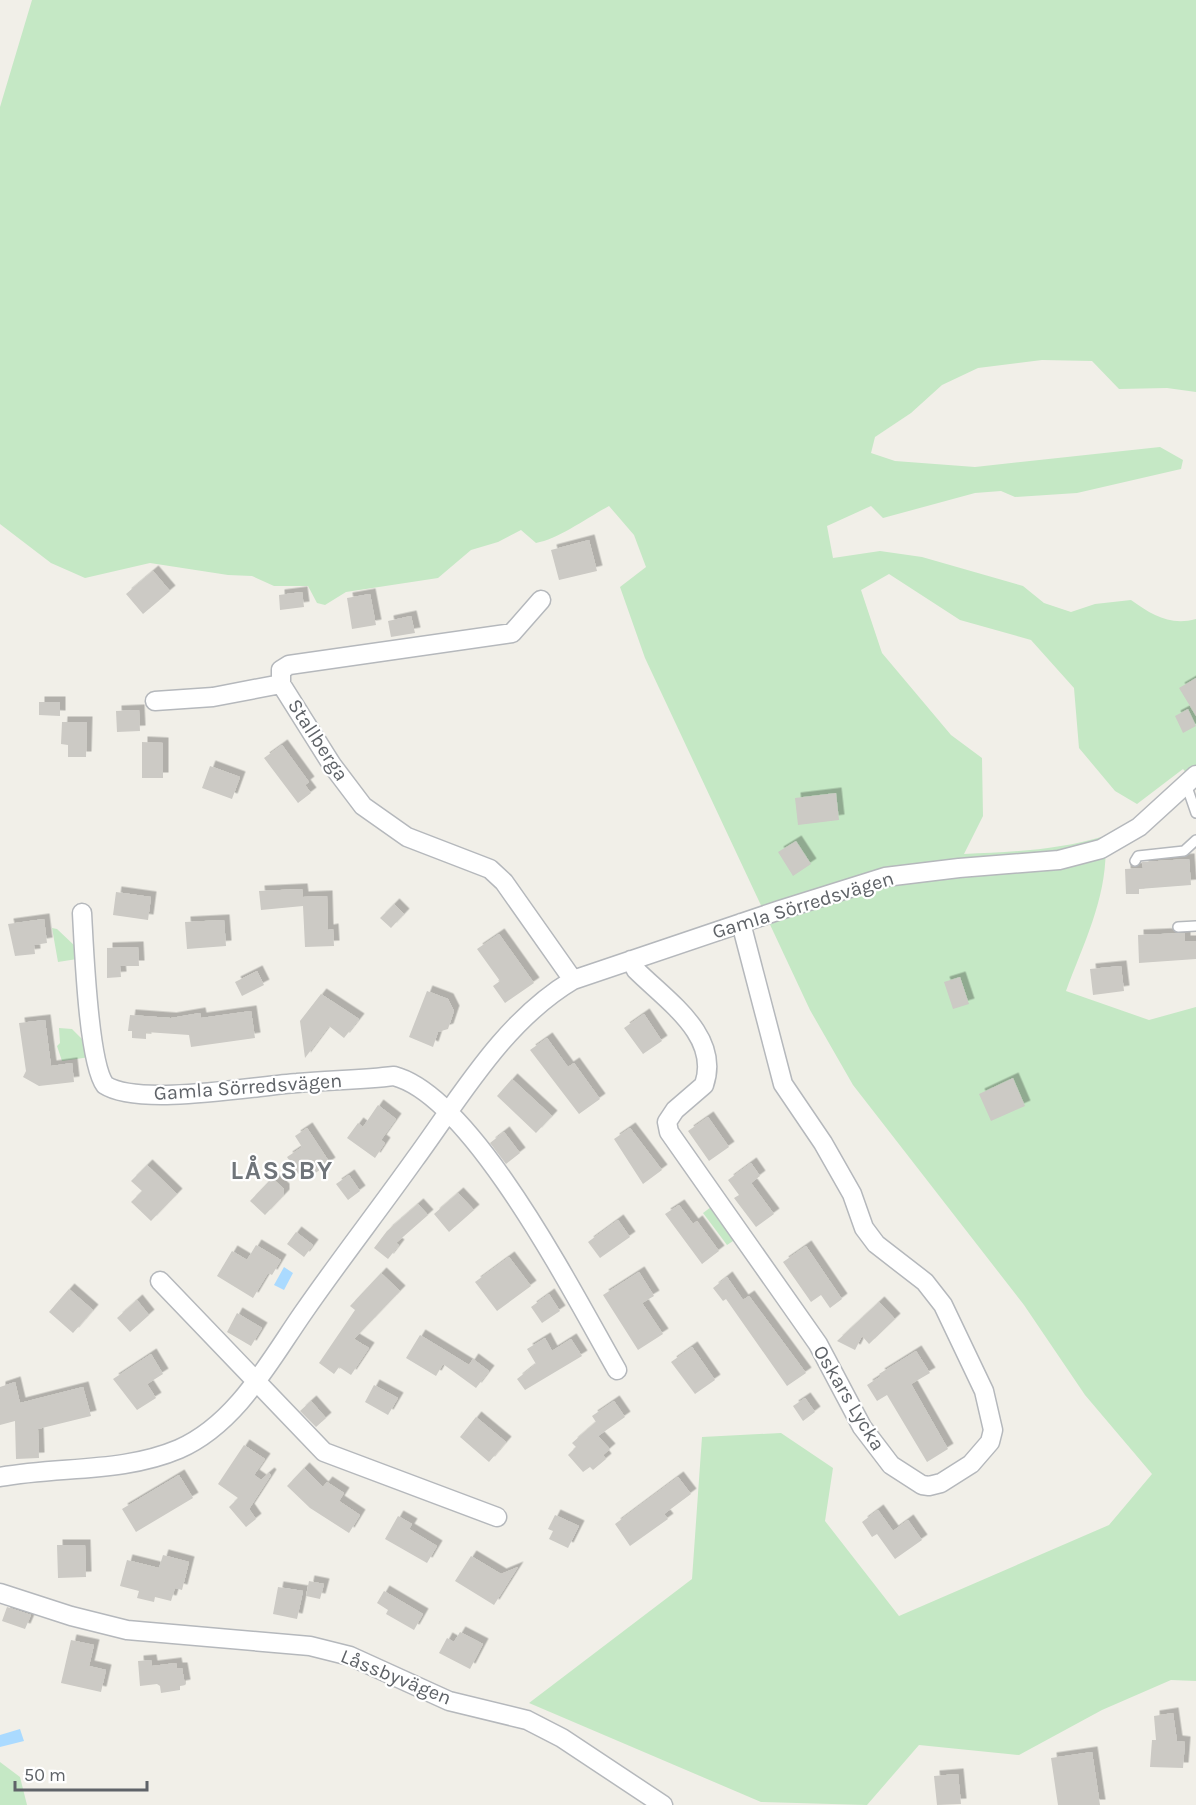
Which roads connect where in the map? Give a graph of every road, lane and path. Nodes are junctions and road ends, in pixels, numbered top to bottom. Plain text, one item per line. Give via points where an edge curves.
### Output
1 (541, 600) dead end
2 (281, 684) junction
3 (155, 701) dead end
4 (1191, 780) edge
5 (1196, 813) edge
6 (1196, 840) edge
7 (1135, 861) dead end
8 (82, 914) dead end
9 (741, 923) junction
10 (1196, 926) edge
11 (1178, 927) dead end
12 (631, 960) junction
13 (573, 980) junction
14 (447, 1113) junction
15 (160, 1281) dead end
16 (617, 1370) dead end
17 (256, 1380) junction
18 (0, 1477) edge
19 (497, 1517) dead end
20 (0, 1593) edge
21 (644, 1800) edge
22 (663, 1805) edge

1 - 2 street, Stallberga via 512,633 289,664 280,670
2 - 3 street via 213,697
2 - 13 street, Stallberga via 363,806 407,837 490,869 504,882
4 - 5 lane
4 - 9 street, Gamla Sörredsvägen via 1139,827 1118,842 1094,851 1059,860 885,877
6 - 7 lane via 1184,851 1138,856
8 - 14 street, Gamla Sörredsvägen via 97,1067 108,1087 146,1094 199,1092 394,1076 414,1084
9 - 12 street, Gamla Sörredsvägen
9 - 12 street, Oskars Lycka via 783,1084 852,1194 864,1228 876,1244 925,1282 943,1305 984,1391 991,1411 990,1442 971,1464 941,1483 922,1485 891,1465 862,1427 818,1344 669,1132 667,1122 675,1110 704,1085 709,1058 694,1028 636,970
10 - 11 lane
12 - 13 street, Gamla Sörredsvägen
13 - 14 street, Gamla Sörredsvägen via 522,1020
14 - 16 street, Gamla Sörredsvägen via 479,1147 518,1201
14 - 17 street, Gamla Sörredsvägen
15 - 17 street
17 - 18 street, Gamla Sörredsvägen via 217,1425 178,1449 119,1465
17 - 19 street via 324,1452
20 - 21 street, Låssbyvägen via 127,1630 309,1646 350,1656 443,1698 527,1720 562,1738
21 - 22 street, Låssbyvägen

